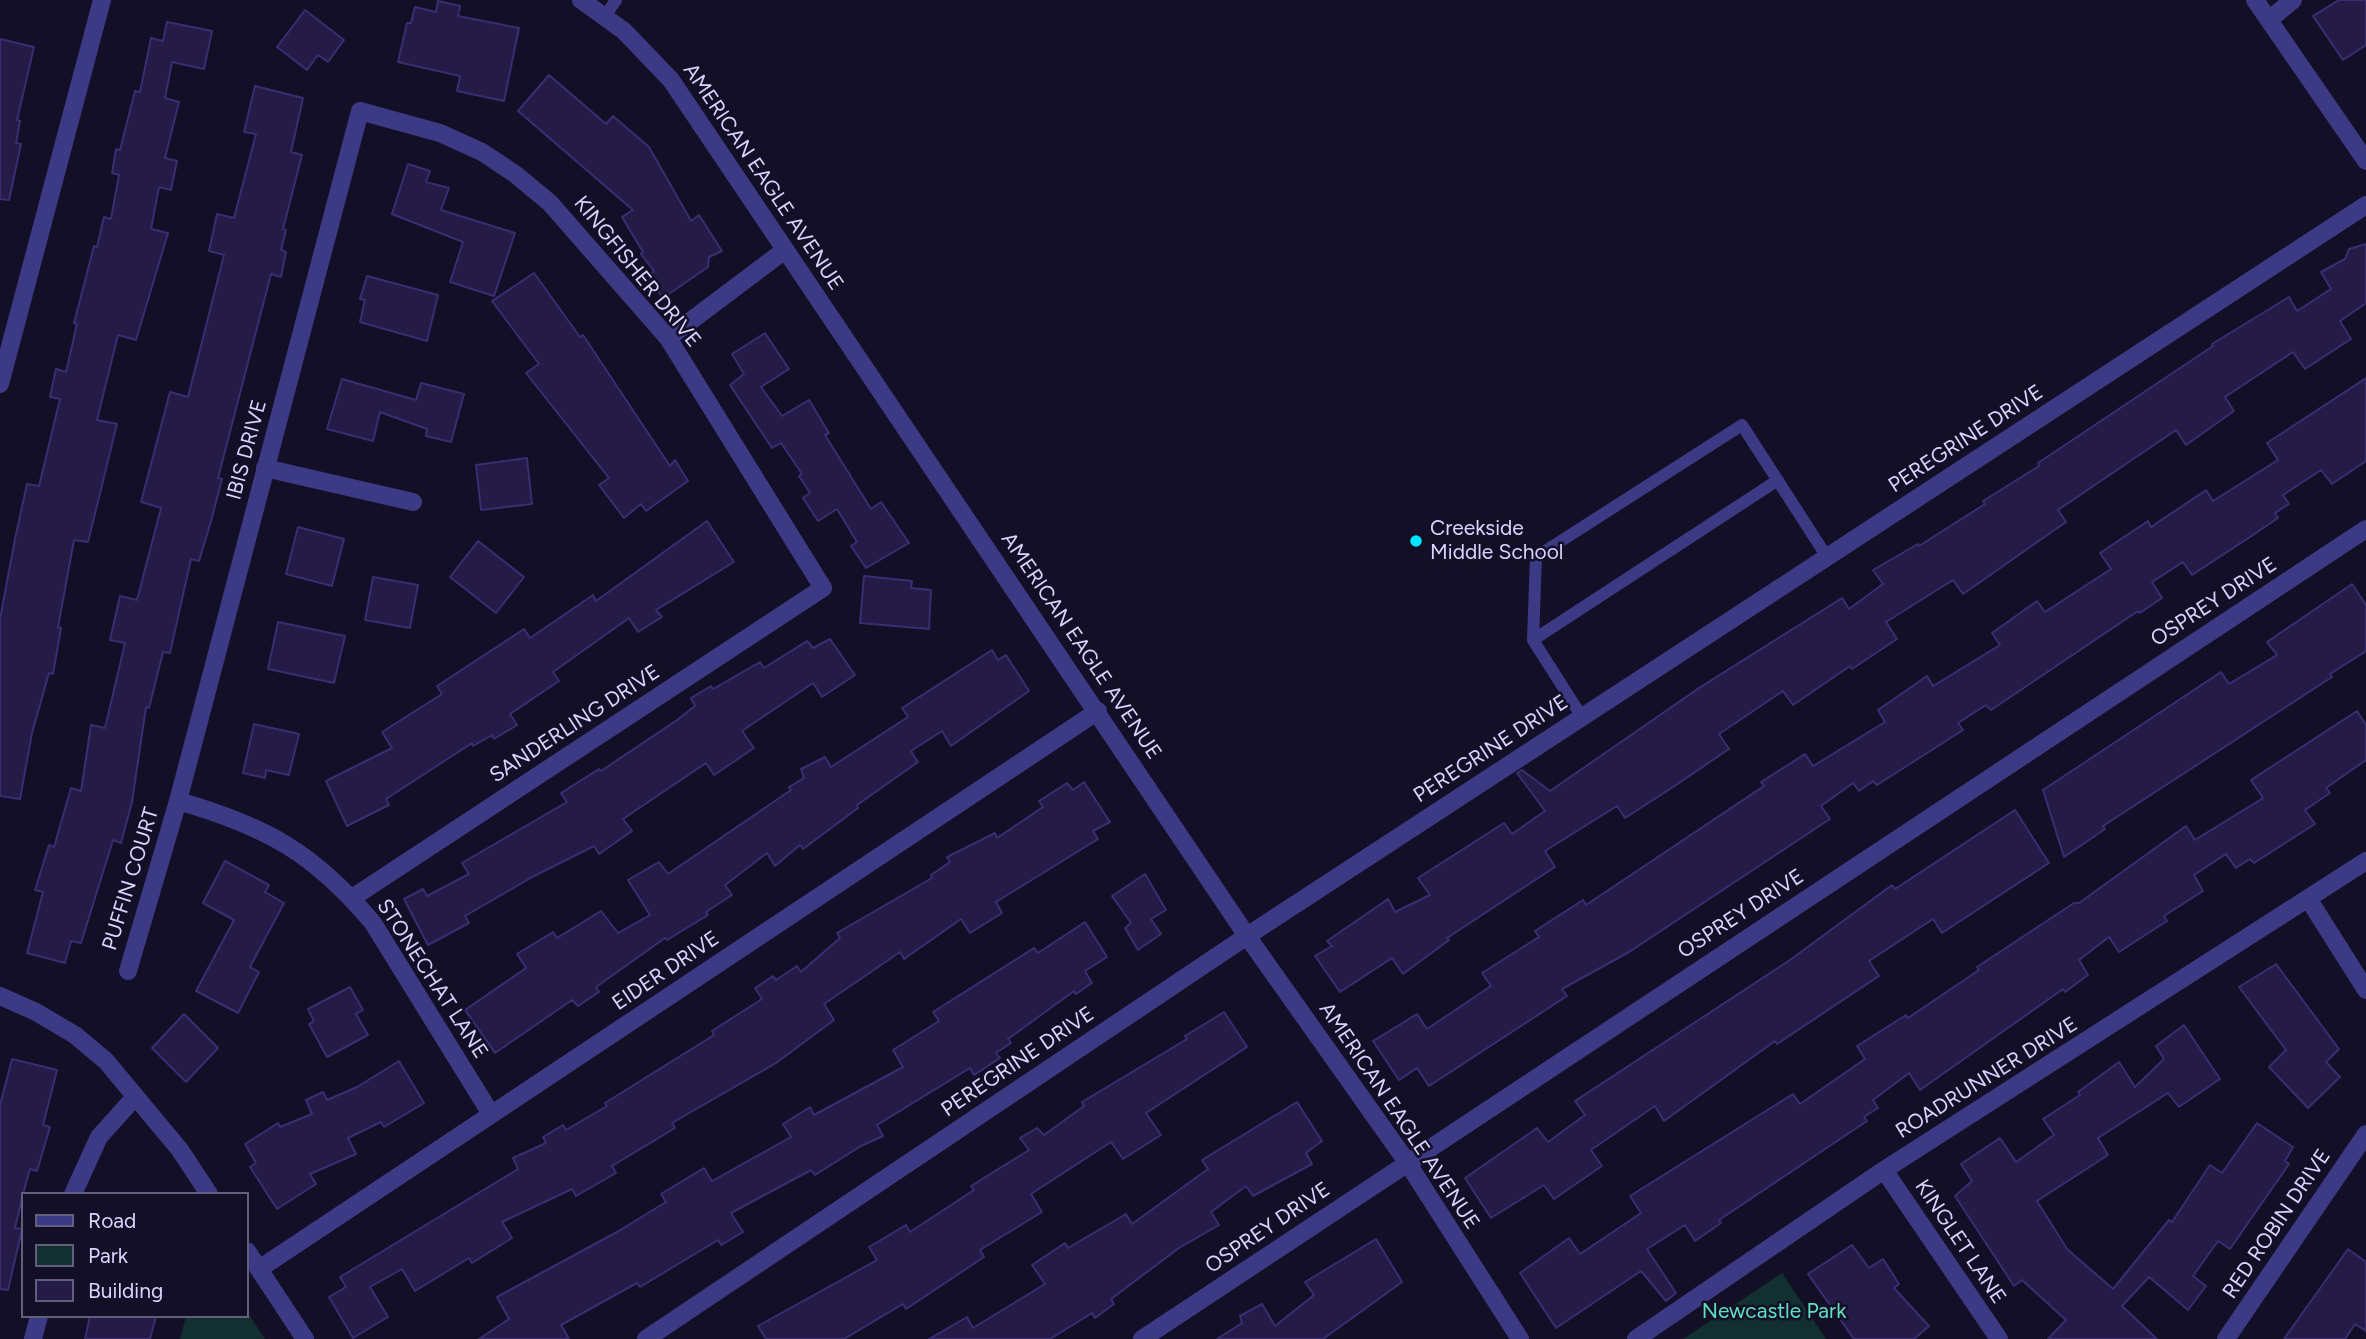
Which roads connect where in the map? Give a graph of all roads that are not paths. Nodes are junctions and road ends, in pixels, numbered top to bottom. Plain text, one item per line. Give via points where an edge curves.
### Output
1 (102, 0) edge
2 (581, 0) edge
3 (616, 0) edge
4 (2255, 0) edge
5 (2293, 0) edge
6 (605, 16) junction
7 (2270, 19) junction
8 (360, 111) joint
9 (2366, 161) edge
10 (2366, 205) edge
11 (785, 250) junction
12 (668, 338) junction
13 (0, 384) edge
14 (265, 468) junction
15 (1777, 480) junction
16 (414, 502) dead end
17 (2366, 529) edge
18 (1827, 557) junction
19 (823, 588) joint
20 (1533, 640) junction
21 (1098, 711) junction
22 (1582, 717) junction
23 (178, 801) junction
24 (2366, 862) edge
25 (352, 898) junction
26 (2309, 900) junction
27 (1247, 936) junction
28 (128, 971) dead end
29 (2366, 990) edge
30 (0, 996) edge
31 (134, 1098) junction
32 (491, 1114) junction
33 (2366, 1134) edge
34 (1407, 1162) junction
35 (1884, 1170) junction
36 (73, 1192) edge
37 (208, 1192) edge
38 (248, 1252) edge
39 (259, 1269) junction
40 (38, 1318) edge
41 (33, 1339) edge
42 (305, 1339) edge
43 (646, 1339) edge
44 (1142, 1339) edge
45 (1520, 1339) edge
46 (1636, 1339) edge
47 (1999, 1339) edge
48 (2226, 1339) edge

1 - 13 street
2 - 6 street, AMERICAN EAGLE AVENUE
3 - 6 lane
4 - 7 street
5 - 7 street
6 - 11 street, AMERICAN EAGLE AVENUE via 671,80
7 - 9 street
8 - 12 street, KINGFISHER DRIVE via 440,133 515,174 550,203
8 - 14 street, IBIS DRIVE
10 - 18 street, PEREGRINE DRIVE
11 - 12 street
11 - 21 street, AMERICAN EAGLE AVENUE
12 - 19 street, KINGFISHER DRIVE
14 - 16 street
14 - 23 street, IBIS DRIVE
15 - 18 lane
15 - 20 lane
15 - 20 lane via 1742,425 1536,557
17 - 34 street, OSPREY DRIVE
18 - 22 street, PEREGRINE DRIVE
19 - 25 street, SANDERLING DRIVE
20 - 22 lane
21 - 27 street, AMERICAN EAGLE AVENUE
21 - 32 street, EIDER DRIVE
22 - 27 street, PEREGRINE DRIVE
23 - 25 street, STONECHAT LANE via 235,817 276,837
23 - 28 street, PUFFIN COURT
24 - 26 street, ROADRUNNER DRIVE
25 - 32 street, STONECHAT LANE via 373,923
26 - 29 street
26 - 35 street, ROADRUNNER DRIVE
27 - 34 street, AMERICAN EAGLE AVENUE
27 - 43 street, PEREGRINE DRIVE
30 - 31 street via 75,1035 106,1061
31 - 36 street via 99,1137
31 - 37 street via 180,1150
32 - 39 street, EIDER DRIVE
33 - 48 street, RED ROBIN DRIVE
34 - 44 street, OSPREY DRIVE
34 - 45 street, AMERICAN EAGLE AVENUE
35 - 46 street, ROADRUNNER DRIVE
35 - 47 street, KINGLET LANE
38 - 39 street
39 - 42 street
40 - 41 street

